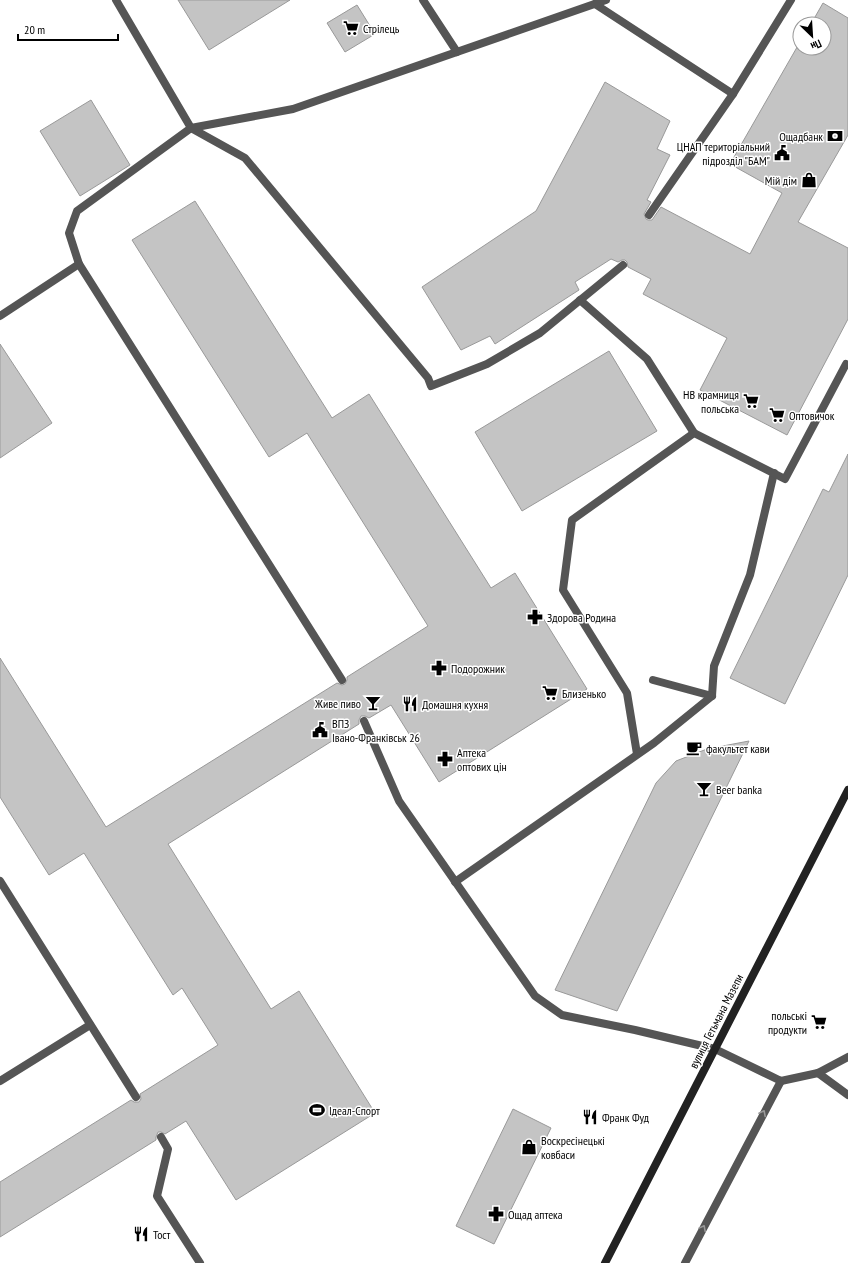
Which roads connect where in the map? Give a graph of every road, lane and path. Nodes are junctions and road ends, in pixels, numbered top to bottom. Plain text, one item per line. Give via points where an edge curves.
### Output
1 (116, 0) edge
2 (423, 0) edge
3 (606, 0) edge
4 (790, 0) edge
5 (594, 4) junction
6 (457, 52) junction
7 (734, 94) junction
8 (190, 128) junction
9 (649, 215) dead end
10 (79, 264) junction
11 (623, 265) dead end
12 (580, 300) junction
13 (0, 316) edge
14 (846, 364) dead end
15 (694, 433) junction
16 (774, 473) junction
17 (342, 680) dead end
18 (653, 680) dead end
19 (712, 696) junction
20 (364, 721) dead end
21 (637, 754) junction
22 (848, 790) edge
23 (0, 881) edge
24 (455, 882) junction
25 (90, 1025) junction
26 (714, 1049) junction
27 (848, 1057) edge
28 (818, 1073) junction
29 (0, 1081) edge
30 (781, 1081) junction
31 (848, 1095) edge
32 (136, 1097) dead end
33 (161, 1137) dead end
34 (200, 1263) edge
35 (605, 1263) edge
36 (685, 1263) edge

1 - 8 lane
2 - 6 lane
3 - 5 lane
4 - 7 lane
5 - 6 lane
5 - 7 lane
6 - 8 lane via 293,109
7 - 9 lane
8 - 10 lane via 77,210 68,233
8 - 12 lane via 245,158 428,378 431,386 494,360 540,332
10 - 13 lane
10 - 17 lane
11 - 12 lane
12 - 15 lane via 647,359
14 - 16 lane via 785,479
15 - 16 lane
15 - 21 lane via 572,520 563,590 627,693
16 - 19 lane via 750,575 714,666
18 - 19 lane
19 - 21 lane
20 - 24 lane via 399,801
21 - 24 lane
22 - 26 main road, вулиця Гетьмана Мазепи
23 - 25 lane
24 - 26 lane via 535,996 562,1015
25 - 29 lane
25 - 32 lane
26 - 30 lane
26 - 35 main road, вулиця Гетьмана Мазепи
27 - 28 lane
28 - 30 lane
28 - 31 lane
36 -> 30 lane
33 - 34 lane via 168,1149 157,1196

